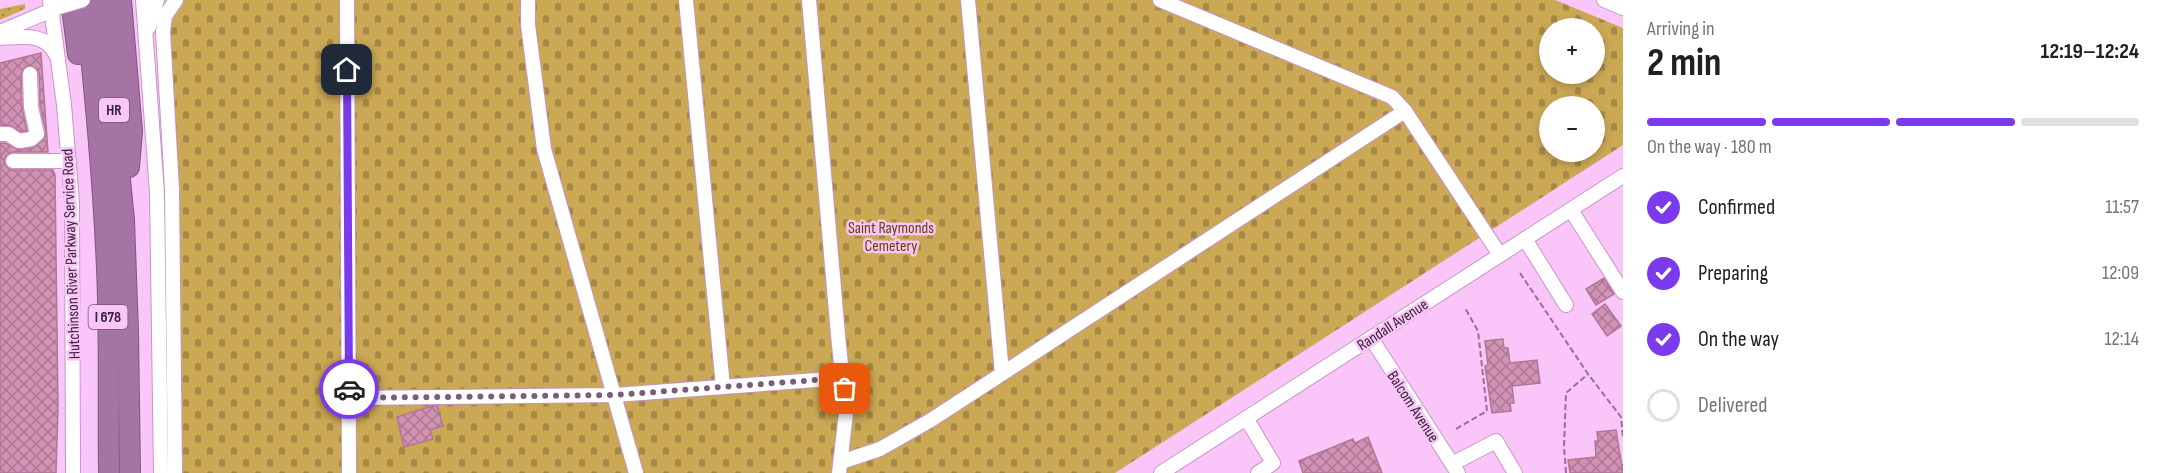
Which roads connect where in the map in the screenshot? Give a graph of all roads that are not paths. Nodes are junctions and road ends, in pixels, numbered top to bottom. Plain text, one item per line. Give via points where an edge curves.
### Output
1 (84, 0) edge
2 (102, 0) edge
3 (121, 0) edge
4 (143, 0) edge
5 (157, 0) edge
6 (176, 0) edge
7 (347, 0) edge
8 (528, 0) edge
9 (686, 0) edge
10 (809, 0) edge
11 (968, 0) edge
12 (1161, 0) edge
13 (1604, 0) edge
14 (58, 4) edge
15 (1623, 8) edge
16 (0, 32) edge
17 (0, 38) edge
18 (146, 44) junction
19 (58, 62) junction
20 (30, 74) dead end
21 (1406, 111) junction
22 (0, 134) edge
23 (69, 160) junction
24 (13, 161) dead end
25 (101, 161) junction
26 (1623, 176) edge
27 (1571, 210) junction
28 (124, 220) junction
29 (1525, 239) junction
30 (1500, 255) junction
31 (1623, 292) edge
32 (1566, 305) dead end
33 (1371, 338) junction
34 (1002, 373) junction
35 (843, 378) junction
36 (723, 387) junction
37 (615, 395) junction
38 (349, 398) junction
39 (1246, 418) junction
40 (840, 468) edge
41 (1455, 469) edge
42 (74, 473) edge
43 (109, 473) edge
44 (130, 473) edge
45 (161, 473) edge
46 (175, 473) edge
47 (349, 473) edge
48 (636, 473) edge
49 (1161, 473) edge
50 (1258, 473) edge
51 (1515, 473) edge

1 - 14 street, bridge
1 - 25 highway, I 678
2 - 28 highway, HR
3 - 28 highway via 132,131
4 - 18 street
5 - 18 street
6 - 46 street via 165,16 163,32 172,190
7 - 38 street
8 - 37 street via 544,149
9 - 36 street
10 - 35 street
11 - 34 street
12 - 21 street via 1373,88 1392,97
13 - 15 street
14 - 16 street
14 - 19 street, Hutchinson River Parkway Service Road
14 - 25 highway
17 - 19 street via 42,39 52,47
18 - 45 street via 158,193
19 - 23 street, Hutchinson River Parkway Service Road
20 - 22 street via 37,134 19,141
21 - 30 street
21 - 34 street
23 - 24 street
23 - 42 street, Hutchinson River Parkway Service Road
25 - 43 highway, I 678 via 107,272
26 - 27 street, Randall Avenue
27 - 29 street, Randall Avenue
27 - 31 street
28 - 44 highway, I 678
29 - 30 street, Randall Avenue
29 - 32 street
30 - 33 street, Randall Avenue
33 - 39 street, Randall Avenue
33 - 41 street, Balcom Avenue
34 - 40 street via 931,420
35 - 36 street
35 - 40 street via 846,413
36 - 37 street
37 - 38 street
37 - 48 street
38 - 47 street
39 - 49 street, Randall Avenue
39 - 50 street via 1273,463
41 - 51 street via 1496,441

